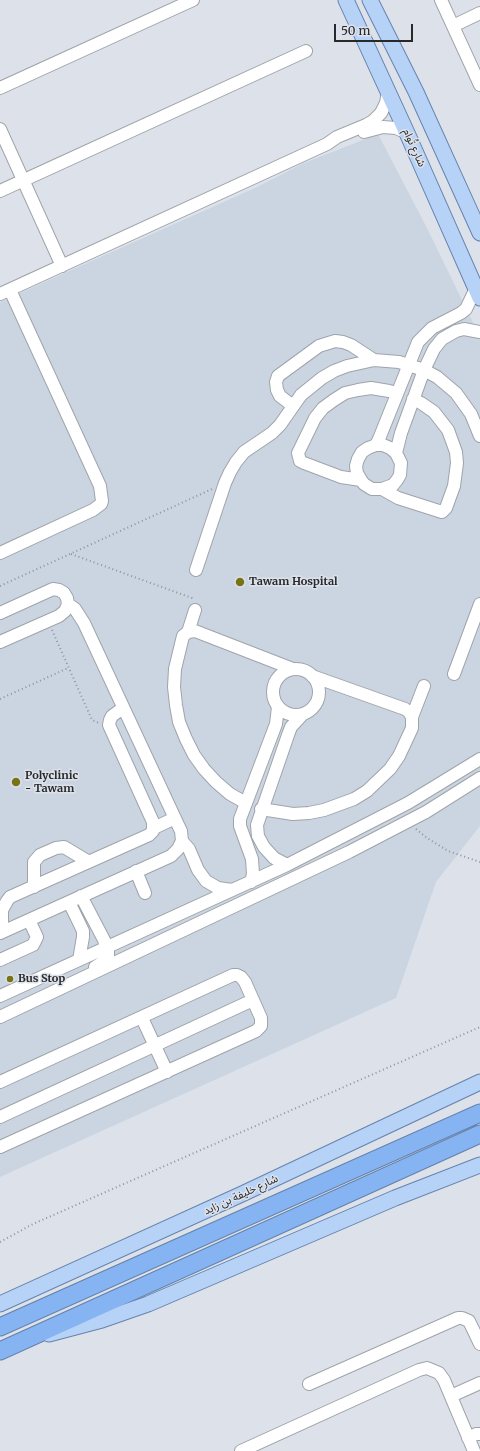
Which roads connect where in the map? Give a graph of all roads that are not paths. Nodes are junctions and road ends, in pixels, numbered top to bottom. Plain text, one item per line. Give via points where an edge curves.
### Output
1 (193, 0) edge
2 (346, 0) edge
3 (370, 0) edge
4 (441, 0) edge
5 (480, 13) edge
6 (453, 26) junction
7 (306, 52) dead end
8 (480, 85) edge
9 (0, 88) edge
10 (388, 92) junction
11 (0, 129) edge
12 (407, 133) junction
13 (327, 144) junction
14 (23, 180) junction
15 (0, 190) edge
16 (480, 233) edge
17 (62, 266) junction
18 (5, 292) edge
19 (478, 293) edge
20 (480, 332) edge
21 (374, 360) junction
22 (408, 364) junction
23 (424, 370) junction
24 (397, 393) junction
25 (413, 399) junction
26 (293, 406) junction
27 (480, 436) edge
28 (376, 445) junction
29 (396, 453) junction
30 (361, 480) junction
31 (382, 489) junction
32 (0, 553) edge
33 (196, 570) dead end
34 (68, 604) junction
35 (480, 604) edge
36 (195, 610) dead end
37 (0, 613) edge
38 (188, 632) junction
39 (0, 642) edge
40 (293, 669) junction
41 (454, 674) dead end
42 (312, 676) junction
43 (424, 686) dead end
44 (278, 706) junction
45 (123, 708) junction
46 (303, 714) junction
47 (412, 717) junction
48 (480, 759) edge
49 (480, 778) edge
50 (246, 803) junction
51 (261, 809) junction
52 (176, 818) junction
53 (154, 828) junction
54 (182, 841) junction
55 (89, 862) junction
56 (287, 865) junction
57 (136, 871) junction
58 (251, 882) junction
59 (34, 887) junction
60 (232, 890) junction
61 (145, 893) dead end
62 (81, 896) junction
63 (69, 902) junction
64 (29, 920) junction
65 (1, 933) edge
66 (107, 948) junction
67 (0, 960) edge
68 (80, 960) junction
69 (75, 982) junction
70 (0, 996) edge
71 (253, 1000) junction
72 (0, 1017) edge
73 (142, 1018) junction
74 (155, 1045) junction
75 (167, 1072) junction
76 (0, 1082) edge
77 (480, 1082) edge
78 (480, 1113) edge
79 (0, 1117) edge
80 (480, 1134) edge
81 (0, 1146) edge
82 (480, 1165) edge
83 (3, 1302) edge
84 (0, 1327) edge
85 (31, 1337) junction
86 (480, 1344) edge
87 (0, 1351) edge
88 (480, 1383) edge
89 (309, 1384) dead end
90 (451, 1396) junction
91 (474, 1436) edge
92 (241, 1451) edge
93 (474, 1451) edge

1 - 9 street
2 - 10 main road, شارع تُوام
3 - 16 main road via 416,92
4 - 6 street
5 - 6 street
6 - 8 street
7 - 14 street
10 - 12 main road, شارع تُوام
10 - 13 street via 384,108 373,121
11 - 14 street
12 - 13 street via 389,127 377,127
12 - 19 main road, شارع تُوام
13 - 17 street
14 - 15 street
14 - 17 street
17 - 18 street
18 - 32 street via 100,486 102,501 93,510
19 - 22 street via 461,313 432,328 422,337
20 - 23 street via 464,329 442,339
21 - 22 street
21 - 26 street via 347,366 322,378
21 - 26 street via 343,342 334,340 319,346 278,376 277,390 280,396
22 - 23 street
22 - 24 street
23 - 25 street
23 - 27 street via 437,377 456,394 471,414
24 - 28 street
24 - 30 street via 371,388 345,394 334,400 315,418 298,453 300,461 304,463
25 - 29 street
25 - 31 street via 434,412 448,430 456,452 454,486 442,512 398,498
26 - 33 street via 280,425 244,452 230,472
28 - 29 street via 383,445
28 - 30 street via 362,452 358,459 356,466
29 - 31 street via 401,464 400,475 393,484
30 - 31 street via 372,488
34 - 37 street via 64,593 53,589
34 - 39 street via 59,616
34 - 45 street via 75,609 84,623
35 - 41 street
36 - 38 street
38 - 40 street via 195,631
38 - 50 street via 183,636 175,670 174,687 180,722 194,755 204,769 230,794
40 - 42 street via 300,669
40 - 44 street via 278,676 274,683 272,691
42 - 46 street via 319,690 318,697 310,710
42 - 47 street via 405,709
43 - 47 street
44 - 46 street via 289,714
44 - 50 street via 276,724
45 - 52 street
45 - 53 street via 112,716 111,729
46 - 51 street via 291,727
47 - 51 street via 412,728 394,763 367,791 354,799 309,813 293,814
48 - 56 street via 408,803
49 - 69 street via 409,822
50 - 58 street via 240,826 252,858
51 - 56 street via 257,825 258,836 268,853
52 - 53 street
52 - 54 street
53 - 55 street via 149,835
54 - 57 street via 171,856
54 - 60 street via 206,881 218,888
55 - 59 street
55 - 59 street via 64,847 40,855 34,862
56 - 58 street
57 - 61 street
57 - 62 street
58 - 60 street
59 - 65 street via 7,901 2,910
60 - 66 street
62 - 63 street
62 - 66 street
63 - 64 street
63 - 68 street via 83,931
64 - 65 street
64 - 67 street via 36,937 33,945
66 - 68 street
66 - 69 street via 106,960 79,976
68 - 70 street
69 - 72 street
71 - 73 street via 241,977 233,975
71 - 74 street
71 - 75 street via 261,1018 260,1029
73 - 74 street
73 - 76 street
74 - 75 street
74 - 79 street
75 - 81 street
77 - 83 main road, شارع خليفة بن زايد via 242,1194
78 - 84 highway, شارع خليفة بن زايد
80 - 85 highway
82 - 85 main road via 395,1198 148,1304 90,1324
85 - 87 highway
86 - 89 street via 469,1321 458,1318
88 - 90 street
90 - 91 street
90 - 92 street via 439,1373 423,1369
91 - 93 street

